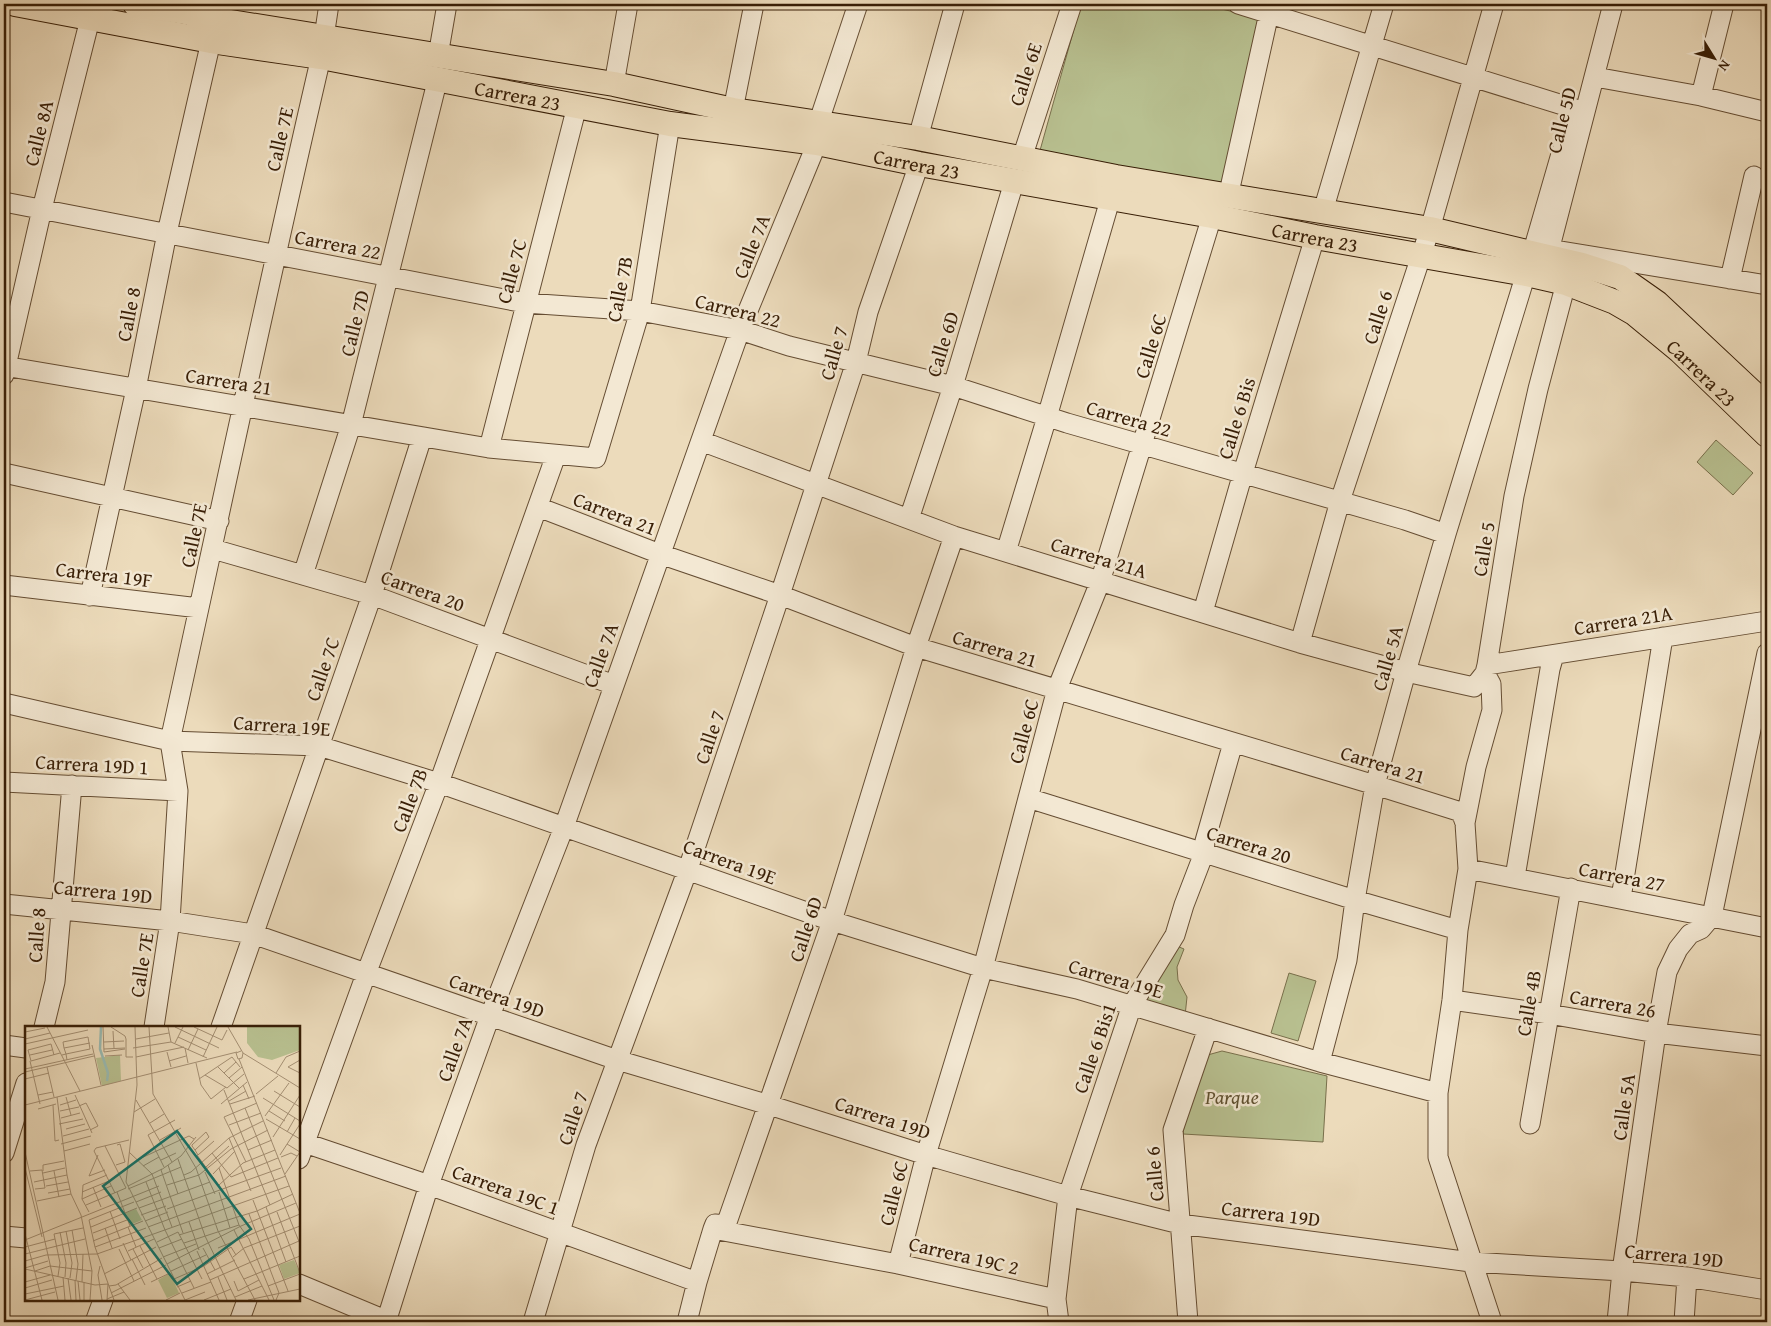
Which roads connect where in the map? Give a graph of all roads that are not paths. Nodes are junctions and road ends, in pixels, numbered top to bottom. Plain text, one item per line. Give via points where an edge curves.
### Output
1 (15, 4) edge
2 (135, 4) edge
3 (330, 4) edge
4 (447, 4) edge
5 (628, 4) edge
6 (754, 4) edge
7 (858, 4) edge
8 (955, 4) edge
9 (1072, 4) edge
10 (1238, 4) edge
11 (1384, 4) edge
12 (1494, 4) edge
13 (1614, 4) edge
14 (1724, 4) edge
15 (1269, 9) edge
16 (202, 10) edge
17 (90, 19) junction
18 (211, 41) junction
19 (1372, 46) junction
20 (323, 47) junction
21 (438, 67) junction
22 (1473, 77) junction
23 (1595, 77) junction
24 (614, 84) junction
25 (1700, 96) junction
26 (577, 106) junction
27 (733, 110) junction
28 (1580, 111) junction
29 (1767, 112) edge
30 (670, 124) junction
31 (726, 132) junction
32 (817, 133) junction
33 (918, 138) junction
34 (1022, 158) junction
35 (919, 164) junction
36 (1754, 176) dead end
37 (1014, 182) junction
38 (1113, 188) junction
39 (1228, 197) junction
40 (4, 202) edge
41 (42, 209) junction
42 (1323, 211) junction
43 (1212, 216) junction
44 (1430, 229) junction
45 (167, 234) junction
46 (1315, 237) junction
47 (275, 254) junction
48 (1420, 256) junction
49 (1537, 258) junction
50 (1649, 266) junction
51 (388, 276) junction
52 (1730, 279) junction
53 (1566, 283) junction
54 (1767, 285) edge
55 (1638, 290) junction
56 (525, 303) junction
57 (640, 311) junction
58 (740, 330) junction
59 (856, 362) junction
60 (4, 369) edge
61 (953, 386) junction
62 (136, 389) junction
63 (244, 406) junction
64 (1767, 406) edge
65 (1047, 417) junction
66 (351, 425) junction
67 (1767, 436) edge
68 (422, 437) junction
69 (701, 441) junction
70 (1143, 446) junction
71 (489, 448) junction
72 (556, 455) junction
73 (596, 458) joint
74 (4, 473) edge
75 (1243, 473) junction
76 (816, 485) junction
77 (112, 497) junction
78 (1340, 501) junction
79 (538, 507) junction
80 (909, 518) junction
81 (218, 522) junction
82 (1446, 534) junction
83 (954, 536) junction
84 (212, 549) junction
85 (1006, 552) junction
86 (660, 554) junction
87 (303, 575) junction
88 (1100, 582) junction
89 (4, 584) edge
90 (372, 595) junction
91 (780, 595) junction
92 (90, 596) junction
93 (199, 608) junction
94 (1203, 612) junction
95 (1767, 621) edge
96 (1663, 637) junction
97 (491, 640) junction
98 (1300, 643) junction
99 (916, 648) junction
100 (1767, 653) edge
101 (1554, 655) junction
102 (1486, 669) junction
103 (1406, 672) junction
104 (614, 685) junction
105 (1057, 689) junction
106 (4, 703) edge
107 (170, 741) junction
108 (1233, 743) junction
109 (319, 746) junction
110 (4, 782) edge
111 (440, 783) junction
112 (72, 785) junction
113 (1375, 785) junction
114 (178, 791) junction
115 (1028, 798) junction
116 (1465, 823) junction
117 (564, 827) junction
118 (1204, 853) junction
119 (1468, 868) junction
120 (688, 869) junction
121 (1515, 877) junction
122 (1571, 888) junction
123 (1621, 898) junction
124 (1355, 900) junction
125 (4, 904) edge
126 (60, 910) junction
127 (1712, 916) junction
128 (170, 921) junction
129 (832, 921) junction
130 (1767, 928) edge
131 (1458, 930) junction
132 (253, 934) junction
133 (983, 968) junction
134 (366, 974) junction
135 (1452, 1000) junction
136 (1132, 1005) junction
137 (1550, 1014) junction
138 (490, 1016) junction
139 (44, 1026) edge
140 (154, 1026) edge
141 (221, 1026) edge
142 (1208, 1028) junction
143 (1656, 1034) junction
144 (4, 1045) edge
145 (1767, 1046) edge
146 (25, 1048) edge
147 (618, 1060) junction
148 (1320, 1062) junction
149 (25, 1086) edge
150 (1438, 1092) junction
151 (768, 1105) junction
152 (16, 1106) edge
153 (1530, 1124) dead end
154 (301, 1147) edge
155 (4, 1153) edge
156 (926, 1155) junction
157 (429, 1185) junction
158 (1068, 1196) junction
159 (1180, 1224) junction
160 (714, 1229) junction
161 (560, 1233) junction
162 (4, 1236) edge
163 (25, 1238) edge
164 (1472, 1262) junction
165 (898, 1264) junction
166 (1622, 1271) junction
167 (1687, 1277) junction
168 (697, 1282) junction
169 (300, 1284) edge
170 (1767, 1290) edge
171 (1056, 1299) junction
172 (103, 1301) edge
173 (247, 1301) edge
174 (95, 1322) edge
175 (239, 1322) edge
176 (387, 1322) edge
177 (533, 1322) edge
178 (687, 1322) edge
179 (1059, 1322) edge
180 (1188, 1322) edge
181 (1492, 1322) edge
182 (1617, 1322) edge
183 (1684, 1322) edge

1 - 17 main road, Carrera 23
2 - 16 main road, Carrera 23 via 190,13
3 - 20 street, Calle 7E
4 - 21 street, Calle 7D
5 - 24 street
6 - 27 street
7 - 32 street, Calle 7A
8 - 33 street
9 - 34 street, Calle 6E
10 - 15 street
11 - 19 street
12 - 22 street, Calle 6
13 - 23 street, Calle 5D
14 - 25 street
15 - 19 street
15 - 39 street
16 - 20 main road, Carrera 23
17 - 18 main road, Carrera 23
17 - 41 street, Calle 8A
18 - 20 main road, Carrera 23
18 - 45 street, Calle 8
19 - 22 street
19 - 42 street
20 - 21 main road, Carrera 23
20 - 47 street, Calle 7E
21 - 24 main road, Carrera 23
21 - 26 main road, Carrera 23
21 - 51 street, Calle 7D
22 - 28 street
22 - 44 street, Calle 6
23 - 25 street
23 - 28 street, Calle 5D
24 - 27 main road, Carrera 23
25 - 29 street
26 - 30 main road, Carrera 23
26 - 56 street, Calle 7C
27 - 31 street
27 - 32 main road, Carrera 23
28 - 49 street, Calle 5D
30 - 31 main road, Carrera 23
30 - 57 street, Calle 7B
31 - 32 main road, Carrera 23
32 - 33 main road, Carrera 23
32 - 35 main road, Carrera 23
32 - 58 street, Calle 7A
33 - 34 main road, Carrera 23
34 - 38 main road, Carrera 23
35 - 37 main road, Carrera 23
35 - 59 street, Calle 7 via 868,312
36 - 52 street
37 - 38 main road, Carrera 23
37 - 61 street, Calle 6D
38 - 39 main road, Carrera 23
38 - 43 main road, Carrera 23
38 - 65 street
39 - 42 main road, Carrera 23
40 - 41 street, Carrera 22
41 - 45 street, Carrera 22
41 - 60 street, Calle 8A
42 - 44 main road, Carrera 23
43 - 46 main road, Carrera 23
43 - 70 street, Calle 6C
44 - 48 street, Calle 6
44 - 49 main road, Carrera 23
45 - 47 street, Carrera 22
45 - 62 street, Calle 8
46 - 48 main road, Carrera 23
46 - 75 street, Calle 6 Bis
47 - 51 street, Carrera 22
47 - 63 street, Calle 7E
48 - 49 main road, Carrera 23
48 - 78 street, Calle 6
49 - 50 street via 1555,250
49 - 53 main road, Carrera 23
49 - 55 main road, Carrera 23 via 1582,265 1620,277
49 - 82 street, Calle 5A
50 - 52 street
50 - 55 street
51 - 56 street, Carrera 22
51 - 66 street, Calle 7D
52 - 54 street
53 - 67 main road, Carrera 23 via 1634,313 1680,351
53 - 102 street, Calle 5 via 1514,496
55 - 64 main road, Carrera 23 via 1658,303
56 - 57 street, Carrera 22
56 - 71 street, Calle 7C
57 - 58 street, Carrera 22
57 - 73 street, Calle 7B
58 - 59 street, Carrera 22
58 - 69 street, Calle 7A
59 - 61 street, Carrera 22
59 - 76 street, Calle 7
60 - 62 street, Carrera 21
61 - 65 street, Carrera 22
61 - 80 street, Calle 6D
62 - 63 street, Carrera 21
62 - 77 street, Calle 8
63 - 66 street, Carrera 21
63 - 81 street, Calle 7E
65 - 70 street, Carrera 22
65 - 85 street
66 - 68 street, Carrera 21
66 - 87 street, Calle 7D
68 - 71 street, Carrera 21
68 - 90 street, Calle 7C
69 - 76 street, Carrera 21A
69 - 86 street, Calle 7A
70 - 75 street, Carrera 22
70 - 88 street, Calle 6C
71 - 72 street, Carrera 21
72 - 73 street, Carrera 21
72 - 79 street, Calle 7B
74 - 77 street
75 - 78 street, Carrera 22
75 - 94 street, Calle 6 Bis
76 - 80 street, Carrera 21A
76 - 91 street, Calle 7
77 - 81 street
77 - 92 street, Calle 8
78 - 82 street, Carrera 22
78 - 98 street, Calle 6
79 - 86 street, Carrera 21
79 - 97 street, Calle 7B
80 - 83 street, Carrera 21A
81 - 84 street, Calle 7E
82 - 103 street, Calle 5A
83 - 85 street, Carrera 21A
83 - 99 street, Calle 6D
84 - 87 street, Carrera 20
84 - 93 street, Calle 7E
85 - 88 street, Carrera 21A
86 - 91 street, Carrera 21
86 - 104 street, Calle 7A
87 - 90 street, Carrera 20
88 - 94 street, Carrera 21A
88 - 105 street, Calle 6C
89 - 92 street, Carrera 19F
90 - 97 street, Carrera 20
90 - 109 street, Calle 7C
91 - 99 street, Carrera 21
91 - 120 street, Calle 7
92 - 93 street, Carrera 19F
93 - 107 street, Calle 7E
94 - 98 street, Carrera 21A
95 - 96 street, Carrera 21A
96 - 101 street, Carrera 21A
96 - 123 street
97 - 104 street, Carrera 20
97 - 111 street, Calle 7B
98 - 103 street, Carrera 21A
99 - 105 street, Carrera 21
99 - 129 street, Calle 6D
100 - 127 street
101 - 102 street, Carrera 21A
101 - 121 street
102 - 103 street, Carrera 21A via 1474,687
102 - 116 street, Calle 5 via 1492,710
103 - 113 street, Calle 5A
104 - 117 street, Calle 7A
105 - 108 street, Carrera 21
105 - 115 street, Calle 6C
106 - 107 street, Carrera 19E
107 - 109 street, Carrera 19E
107 - 114 street, Calle 7E
108 - 113 street, Carrera 21
108 - 118 street, Calle 6 Bis1
109 - 111 street, Carrera 19E
109 - 132 street, Calle 7C
110 - 112 street, Carrera 19D 1
111 - 117 street, Carrera 19E
111 - 134 street, Calle 7B
112 - 114 street, Carrera 19D 1
112 - 126 street, Calle 8
113 - 116 street, Carrera 21 via 1461,812
113 - 124 street, Calle 5A
114 - 128 street, Calle 7E
115 - 118 street, Carrera 20
115 - 133 street, Calle 6C
116 - 119 street, Calle 5
117 - 120 street, Carrera 19E
117 - 138 street, Calle 7A
118 - 124 street, Carrera 20
118 - 136 street, Calle 6 Bis1 via 1175,936
119 - 121 street, Carrera 27
119 - 131 street, Calle 5
120 - 129 street, Carrera 19E
120 - 147 street, Calle 7
121 - 122 street, Carrera 27
122 - 123 street, Carrera 27
122 - 137 street, Calle 4B
123 - 127 street, Carrera 27
124 - 131 street, Carrera 20
124 - 148 street, Calle 5A via 1346,960
125 - 126 street, Carrera 19D
126 - 128 street, Carrera 19D
126 - 139 street, Calle 8 via 55,982
127 - 130 street, Carrera 27
127 - 143 street, Calle 5A via 1701,929 1690,934 1667,972
128 - 132 street, Carrera 19D
128 - 140 street, Calle 7E
129 - 133 street, Carrera 19E
129 - 151 street, Calle 6D
131 - 135 street, Calle 5
132 - 134 street, Carrera 19D
132 - 141 street, Calle 7C
133 - 136 street, Carrera 19E
133 - 156 street, Calle 6C
134 - 138 street, Carrera 19D
134 - 154 street, Calle 7B
135 - 137 street, Carrera 26
135 - 150 street, Calle 5
136 - 142 street, Carrera 19E
136 - 158 street, Calle 6 Bis1
137 - 143 street, Carrera 26
137 - 153 street, Calle 4B
138 - 147 street, Carrera 19D
138 - 157 street, Calle 7A
142 - 148 street, Carrera 19E
142 - 159 street, Calle 6 via 1173,1130
143 - 145 street, Carrera 26
143 - 166 street, Calle 5A
144 - 146 street
147 - 151 street, Carrera 19D
147 - 161 street, Calle 7 via 586,1145
148 - 150 street, Carrera 19E
149 - 152 street
150 - 164 street, Calle 5 via 1438,1157
151 - 156 street, Carrera 19D
151 - 160 street, Calle 6D via 726,1225 716,1224
152 - 155 street
154 - 157 street, Carrera 19C 1
156 - 158 street, Carrera 19D
156 - 165 street, Calle 6C
157 - 161 street, Carrera 19C 1
157 - 176 street, Calle 7A
158 - 159 street, Carrera 19D
158 - 171 street, Calle 6 Bis1
159 - 164 street, Carrera 19D
159 - 180 street, Calle 6
160 - 165 street, Carrera 19C 2
160 - 168 street
161 - 168 street, Carrera 19C 1
161 - 177 street, Calle 7
162 - 163 street
164 - 166 street, Carrera 19D
164 - 181 street, Calle 5
165 - 171 street, Carrera 19C 2
166 - 167 street, Carrera 19D
166 - 182 street, Calle 5A
167 - 170 street, Carrera 19D
167 - 183 street
168 - 178 street
169 - 176 street
171 - 179 street, Calle 6 Bis1
172 - 174 street
173 - 175 street

